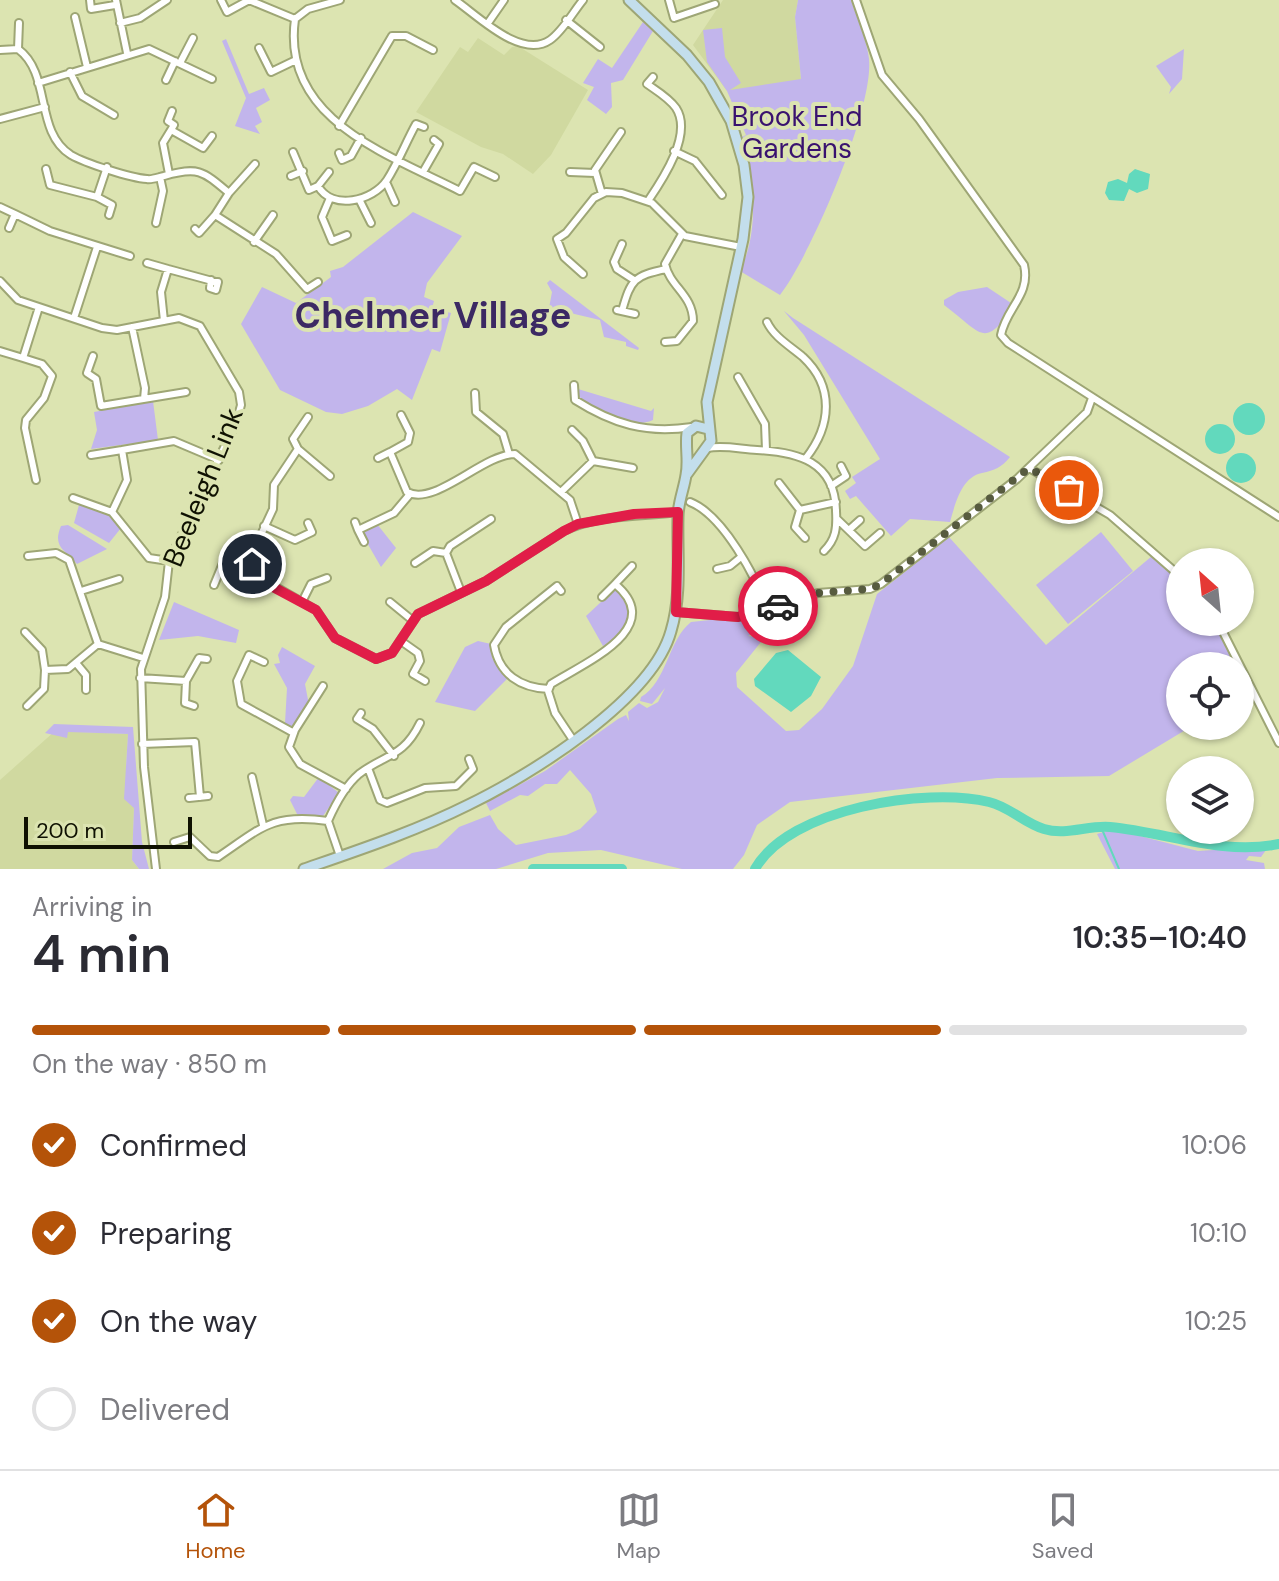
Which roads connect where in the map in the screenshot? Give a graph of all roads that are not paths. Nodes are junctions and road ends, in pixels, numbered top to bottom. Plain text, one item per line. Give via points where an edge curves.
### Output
1 (90, 0) edge
2 (221, 0) edge
3 (340, 0) edge
4 (455, 0) edge
5 (504, 0) edge
6 (583, 0) edge
7 (629, 0) edge
8 (669, 0) edge
9 (856, 0) edge
10 (169, 2) edge
11 (115, 3) edge
12 (715, 4) dead end
13 (75, 17) dead end
14 (295, 19) junction
15 (566, 20) junction
16 (19, 23) dead end
17 (120, 23) junction
18 (488, 23) junction
19 (193, 38) dead end
20 (600, 47) dead end
21 (259, 48) dead end
22 (18, 49) junction
23 (0, 50) edge
24 (433, 50) dead end
25 (127, 53) junction
26 (296, 60) junction
27 (177, 62) junction
28 (87, 67) junction
29 (70, 72) junction
30 (271, 72) junction
31 (653, 77) dead end
32 (212, 79) dead end
33 (166, 80) dead end
34 (275, 80) dead end
35 (38, 83) junction
36 (45, 107) junction
37 (172, 111) dead end
38 (114, 115) dead end
39 (0, 119) edge
40 (339, 126) junction
41 (424, 127) dead end
42 (171, 130) junction
43 (621, 132) dead end
44 (212, 136) dead end
45 (361, 138) junction
46 (434, 140) dead end
47 (674, 151) junction
48 (293, 152) dead end
49 (339, 153) dead end
50 (396, 159) junction
51 (255, 164) dead end
52 (107, 167) junction
53 (46, 169) dead end
54 (303, 171) junction
55 (329, 172) dead end
56 (423, 172) junction
57 (570, 172) dead end
58 (595, 173) junction
59 (169, 174) junction
60 (291, 176) dead end
61 (160, 177) junction
62 (495, 177) dead end
63 (386, 182) junction
64 (318, 186) junction
65 (229, 193) junction
66 (602, 194) junction
67 (722, 195) dead end
68 (97, 197) junction
69 (330, 198) junction
70 (359, 199) junction
71 (648, 201) junction
72 (395, 202) dead end
73 (0, 207) edge
74 (15, 214) junction
75 (109, 215) dead end
76 (215, 215) junction
77 (273, 215) dead end
78 (156, 223) dead end
79 (371, 223) dead end
80 (9, 228) dead end
81 (195, 229) dead end
82 (682, 234) junction
83 (347, 235) dead end
84 (254, 242) junction
85 (622, 244) dead end
86 (97, 247) junction
87 (741, 247) junction
88 (130, 256) dead end
89 (147, 263) dead end
90 (168, 269) junction
91 (666, 269) junction
92 (583, 274) dead end
93 (211, 280) dead end
94 (634, 280) junction
95 (0, 281) edge
96 (318, 282) dead end
97 (39, 307) junction
98 (635, 314) dead end
99 (74, 318) junction
100 (164, 321) junction
101 (767, 322) dead end
102 (132, 327) junction
103 (665, 342) dead end
104 (0, 351) edge
105 (93, 356) dead end
106 (23, 358) junction
107 (738, 377) dead end
108 (574, 385) dead end
109 (186, 392) dead end
110 (475, 393) dead end
111 (1092, 398) junction
112 (144, 399) junction
113 (707, 402) junction
114 (401, 415) dead end
115 (308, 417) dead end
116 (694, 426) junction
117 (572, 430) dead end
118 (669, 430) junction
119 (709, 431) junction
120 (687, 444) junction
121 (727, 445) junction
122 (298, 449) junction
123 (705, 449) junction
124 (122, 450) junction
125 (766, 450) junction
126 (390, 452) junction
127 (509, 454) junction
128 (91, 455) dead end
129 (378, 458) dead end
130 (806, 458) junction
131 (219, 460) junction
132 (593, 461) junction
133 (841, 466) dead end
134 (633, 468) dead end
135 (1029, 468) junction
136 (687, 474) junction
137 (330, 476) dead end
138 (36, 480) dead end
139 (779, 483) dead end
140 (831, 486) junction
141 (562, 491) junction
142 (410, 494) junction
143 (73, 498) dead end
144 (690, 502) dead end
145 (836, 502) junction
146 (800, 510) junction
147 (112, 512) junction
148 (678, 512) junction
149 (1279, 517) edge
150 (491, 519) dead end
151 (837, 519) junction
152 (860, 520) dead end
153 (355, 522) dead end
154 (308, 523) dead end
155 (578, 524) junction
156 (264, 526) junction
157 (850, 529) junction
158 (358, 530) junction
159 (312, 532) junction
160 (880, 533) dead end
161 (805, 538) dead end
162 (317, 541) dead end
163 (364, 542) dead end
164 (254, 546) junction
165 (824, 551) dead end
166 (446, 553) junction
167 (28, 556) dead end
168 (741, 557) junction
169 (169, 561) junction
170 (415, 563) dead end
171 (1166, 564) edge
172 (632, 566) dead end
173 (717, 569) dead end
174 (327, 578) dead end
175 (119, 579) dead end
176 (615, 584) junction
177 (214, 585) dead end
178 (81, 591) junction
179 (561, 591) dead end
180 (461, 592) junction
181 (602, 597) dead end
182 (302, 602) junction
183 (390, 602) dead end
184 (767, 610) junction
185 (676, 612) junction
186 (412, 620) junction
187 (25, 632) dead end
188 (1225, 636) edge
189 (401, 641) junction
190 (98, 644) junction
191 (143, 658) junction
192 (207, 659) dead end
193 (264, 662) dead end
194 (76, 663) junction
195 (45, 670) junction
196 (140, 678) junction
197 (186, 681) junction
198 (425, 681) dead end
199 (323, 686) dead end
200 (549, 689) junction
201 (86, 690) dead end
202 (27, 706) dead end
203 (194, 706) dead end
204 (361, 713) dead end
205 (420, 723) dead end
206 (416, 732) junction
207 (294, 733) junction
208 (423, 737) dead end
209 (573, 740) junction
210 (1279, 743) edge
211 (142, 744) junction
212 (394, 756) junction
213 (469, 759) dead end
214 (368, 768) junction
215 (252, 777) dead end
216 (346, 789) junction
217 (208, 796) dead end
218 (200, 797) junction
219 (189, 798) dead end
220 (328, 821) junction
221 (263, 825) junction
222 (174, 842) dead end
223 (340, 856) junction
224 (156, 869) edge
225 (304, 869) edge

1 - 11 street via 91,9
2 - 14 street via 227,12 249,0
3 - 14 street via 308,9
4 - 18 street
5 - 18 street
6 - 15 street
7 - 87 street via 697,65 731,121 747,183
8 - 12 street via 674,18
9 - 111 street via 882,75 1024,265 1025,288 1001,335
10 - 17 street
11 - 17 street
13 - 28 street
14 - 26 street via 291,43
15 - 18 street via 550,40 539,44 512,39
15 - 20 street
16 - 22 street
17 - 25 street
19 - 27 street
21 - 30 street
22 - 23 street
22 - 35 street via 31,61
24 - 40 street via 406,36 392,36
25 - 27 street via 149,49
25 - 28 street
26 - 30 street
26 - 40 street via 308,93
27 - 32 street
27 - 33 street
28 - 29 street
29 - 35 street
29 - 38 street via 82,96
30 - 34 street
31 - 47 street via 647,84 680,116
35 - 36 street
36 - 39 street
36 - 52 street via 61,148
37 - 42 street
40 - 45 street
41 - 50 street via 416,124
42 - 44 street via 203,148
42 - 59 street via 163,143
43 - 58 street
45 - 49 street via 351,156 342,160
45 - 50 street
46 - 56 street via 439,144
47 - 67 street via 695,161
47 - 71 street
48 - 54 street
50 - 56 street
50 - 63 street
51 - 65 street
52 - 61 street via 148,180
52 - 68 street
53 - 68 street via 50,185
54 - 60 street
54 - 64 street via 309,190
55 - 64 street
56 - 62 street via 460,191 474,167
57 - 58 street
58 - 66 street
59 - 61 street
59 - 65 street via 191,169 208,175
61 - 78 street via 163,191
63 - 70 street
63 - 72 street
64 - 69 street
65 - 76 street
66 - 71 street
66 - 92 street via 557,239 564,257
68 - 75 street via 112,205
69 - 70 street
69 - 83 street via 322,217 332,241
70 - 79 street
71 - 82 street
73 - 74 street
74 - 80 street
74 - 86 street
76 - 81 street via 199,233
76 - 84 street
77 - 84 street
82 - 87 street
82 - 91 street
84 - 96 street via 276,254 307,289
85 - 94 street via 614,262
86 - 88 street
86 - 99 street
87 - 113 street
89 - 90 street
90 - 93 street
90 - 100 street via 161,292
91 - 94 street
91 - 103 street via 693,308 693,321 677,341
94 - 98 street via 619,310
95 - 97 street, Beeleigh Link via 18,300
97 - 99 street, Beeleigh Link
97 - 106 street
99 - 102 street, Beeleigh Link via 102,328
100 - 102 street, Beeleigh Link
100 - 131 street, Beeleigh Link via 179,318 200,326 239,392 239,414
101 - 130 street via 805,359 825,395 826,425
102 - 112 street
104 - 106 street
105 - 112 street via 87,373 96,379 101,406
106 - 138 street via 42,364 52,376 44,398 26,420
107 - 125 street via 765,424
108 - 118 street via 575,400 605,419
109 - 112 street
110 - 127 street via 476,412 503,434
111 - 135 street via 1087,412
111 - 149 street
113 - 116 street
113 - 119 street
114 - 126 street via 410,433 408,442
115 - 122 street via 295,432
116 - 118 street
116 - 119 street
116 - 120 street
117 - 132 street
118 - 120 street
119 - 121 street
119 - 123 street
120 - 123 street
120 - 136 street
121 - 123 street
121 - 125 street
122 - 137 street
122 - 156 street via 274,485 273,509
123 - 136 street
124 - 128 street
124 - 131 street via 174,441
124 - 147 street via 127,480
125 - 130 street
126 - 129 street
126 - 142 street
127 - 141 street via 519,456
127 - 142 street via 424,496
130 - 140 street
131 - 169 street, Beeleigh Link
132 - 134 street
132 - 141 street
133 - 140 street via 846,476
135 - 171 street via 1110,515
135 - 184 street via 881,584 818,593
136 - 148 street
139 - 146 street
140 - 145 street
141 - 155 street
142 - 158 street via 394,513
143 - 147 street
144 - 168 street via 702,508
145 - 146 street
145 - 151 street
146 - 161 street via 795,527
147 - 169 street via 149,558
148 - 155 street
148 - 185 street
150 - 166 street
151 - 157 street
151 - 165 street via 836,534
152 - 157 street
153 - 158 street
154 - 159 street
155 - 180 street
156 - 159 street via 295,540
156 - 164 street
157 - 160 street via 865,546
158 - 163 street
159 - 162 street
164 - 177 street via 243,543 228,551
164 - 182 street via 255,575
166 - 170 street via 433,551
166 - 180 street
167 - 178 street via 65,557
168 - 173 street
168 - 184 street
169 - 191 street, Beeleigh Link via 165,597
172 - 176 street
174 - 182 street via 311,584
175 - 178 street
176 - 181 street
176 - 200 street via 632,601 624,636
178 - 190 street
179 - 200 street via 557,586 506,627 494,645 513,679 523,686
180 - 186 street
182 - 189 street via 316,610 335,638 376,659 392,653
183 - 186 street
184 - 185 street via 738,617
185 - 209 street via 659,659 643,682
186 - 189 street
187 - 195 street via 42,650
188 - 210 street
189 - 198 street via 418,653 413,674
190 - 191 street
190 - 194 street
191 - 196 street, Beeleigh Link
192 - 197 street via 199,658
193 - 207 street via 249,655 237,681 241,704
194 - 195 street via 68,669
194 - 201 street via 86,675
195 - 202 street via 44,689
196 - 197 street
196 - 211 street, Beeleigh Link
197 - 203 street via 185,703
199 - 207 street
200 - 209 street via 555,713
204 - 212 street via 357,719 373,729
205 - 206 street
206 - 208 street
206 - 212 street
207 - 216 street via 292,757
209 - 223 street via 465,807
211 - 218 street via 195,742
211 - 224 street, Beeleigh Link
212 - 214 street
213 - 214 street via 477,769 456,786 425,788 387,803 380,800
214 - 216 street
215 - 221 street
216 - 220 street
217 - 218 street
218 - 219 street
220 - 221 street
220 - 223 street
221 - 222 street via 218,857 190,837
223 - 225 street

